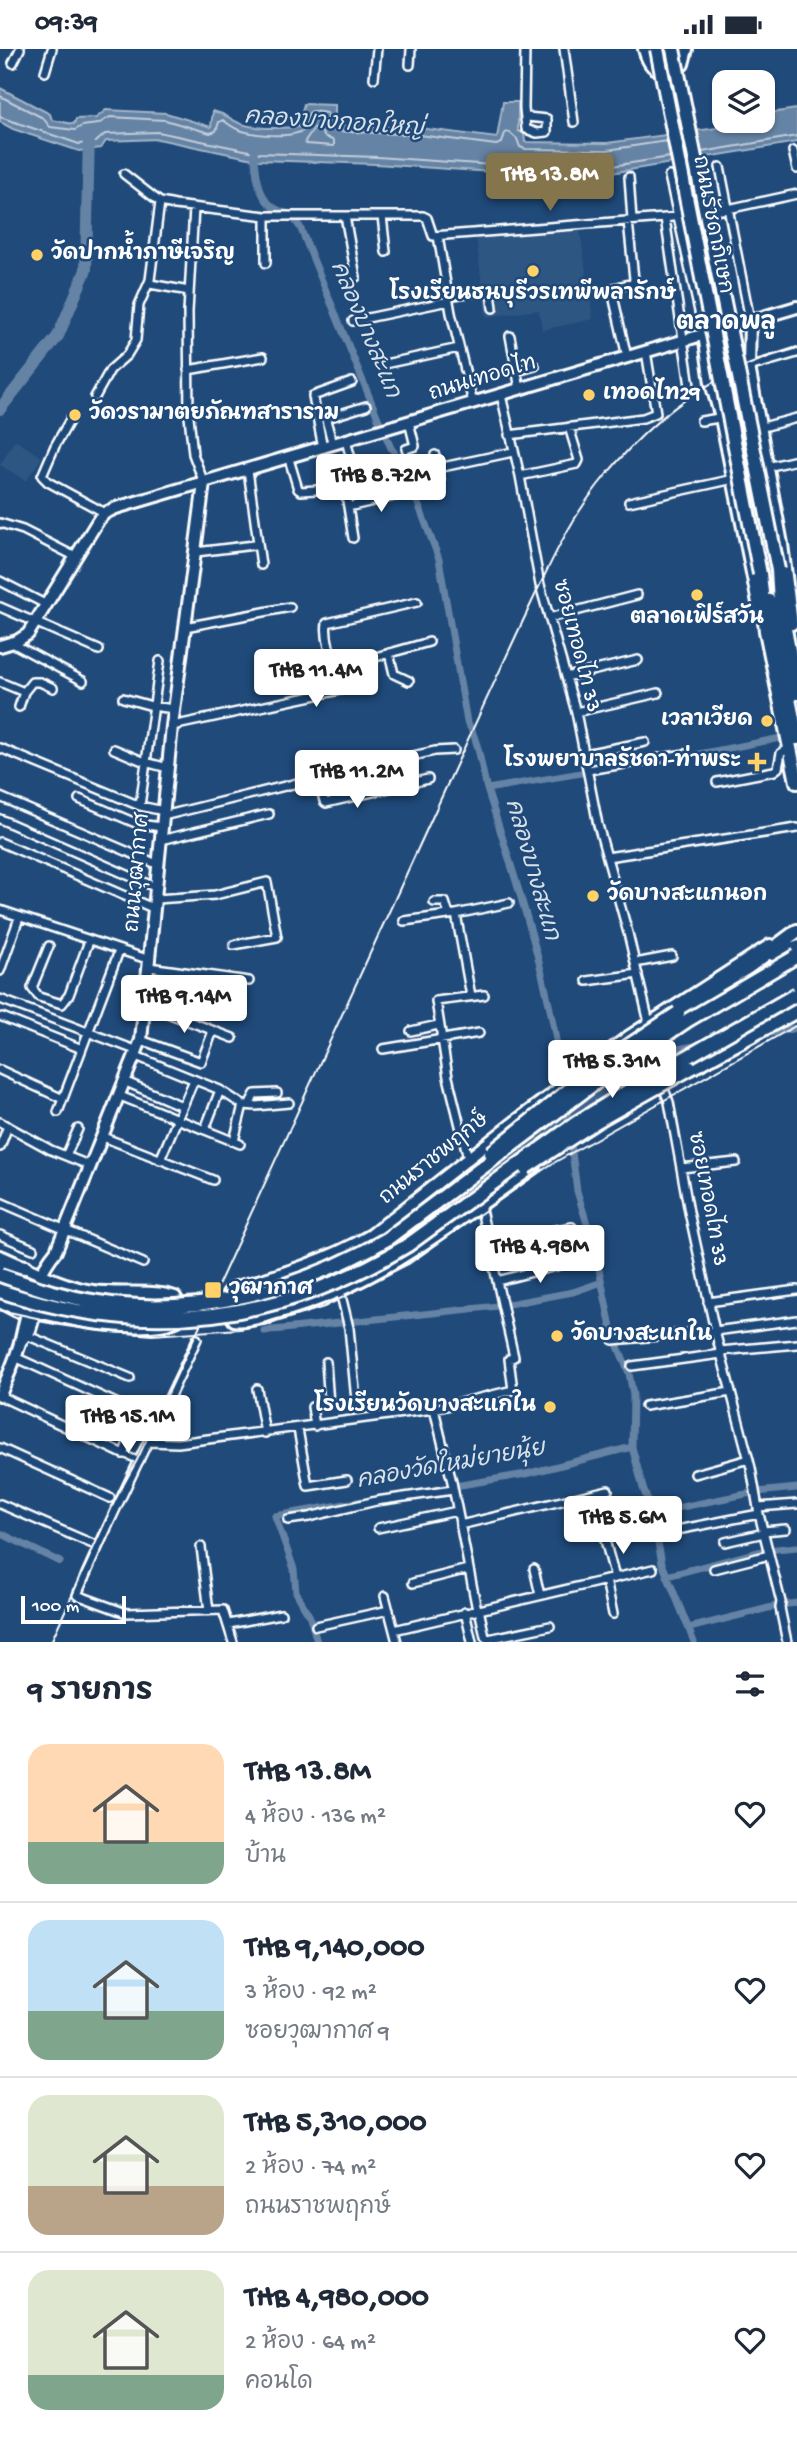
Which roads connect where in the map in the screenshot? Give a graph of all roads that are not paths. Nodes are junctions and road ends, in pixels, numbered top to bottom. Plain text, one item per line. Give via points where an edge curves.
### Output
1 (20, 49) edge
2 (52, 49) edge
3 (377, 49) edge
4 (411, 49) edge
5 (525, 49) edge
6 (564, 49) edge
7 (645, 49) edge
8 (657, 49) edge
9 (673, 49) edge
10 (686, 49) edge
11 (13, 63) dead end
12 (410, 65) dead end
13 (45, 72) dead end
14 (374, 78) dead end
15 (527, 117) dead end
16 (574, 122) dead end
17 (793, 151) dead end
18 (720, 167) dead end
19 (797, 169) edge
20 (124, 174) dead end
21 (669, 176) dead end
22 (629, 177) dead end
23 (797, 194) edge
24 (160, 202) junction
25 (194, 208) junction
26 (729, 209) junction
27 (266, 216) junction
28 (345, 216) junction
29 (382, 216) junction
30 (679, 216) junction
31 (665, 218) junction
32 (630, 221) junction
33 (438, 236) junction
34 (386, 252) dead end
35 (266, 263) dead end
36 (356, 277) dead end
37 (150, 284) junction
38 (189, 291) junction
39 (448, 299) junction
40 (797, 307) edge
41 (493, 308) dead end
42 (750, 320) junction
43 (353, 321) dead end
44 (704, 334) junction
45 (510, 336) dead end
46 (683, 340) junction
47 (459, 348) junction
48 (646, 351) junction
49 (797, 353) edge
50 (263, 357) dead end
51 (627, 357) junction
52 (380, 365) dead end
53 (536, 366) dead end
54 (749, 367) junction
55 (188, 370) junction
56 (517, 371) junction
57 (352, 382) dead end
58 (690, 386) dead end
59 (520, 389) junction
60 (501, 395) junction
61 (95, 397) dead end
62 (473, 403) junction
63 (366, 406) dead end
64 (757, 415) junction
65 (71, 418) dead end
66 (721, 418) junction
67 (797, 418) edge
68 (701, 421) dead end
69 (409, 422) junction
70 (569, 427) junction
71 (759, 428) junction
72 (509, 435) junction
73 (346, 441) junction
74 (328, 446) junction
75 (406, 449) dead end
76 (513, 452) junction
77 (435, 455) dead end
78 (351, 458) dead end
79 (289, 459) junction
80 (797, 460) edge
81 (767, 467) junction
82 (438, 468) junction
83 (248, 470) junction
84 (520, 476) junction
85 (734, 479) junction
86 (440, 481) dead end
87 (204, 483) junction
88 (407, 493) dead end
89 (629, 502) dead end
90 (348, 507) junction
91 (105, 513) junction
92 (0, 523) edge
93 (353, 538) dead end
94 (254, 545) dead end
95 (196, 552) junction
96 (76, 557) junction
97 (261, 565) dead end
98 (778, 570) junction
99 (760, 574) junction
100 (0, 581) edge
101 (637, 595) dead end
102 (416, 603) dead end
103 (47, 605) junction
104 (0, 607) edge
105 (290, 607) dead end
106 (549, 618) junction
107 (37, 622) junction
108 (794, 626) edge
109 (186, 627) junction
110 (766, 631) junction
111 (429, 642) dead end
112 (6, 644) edge
113 (99, 650) dead end
114 (797, 652) edge
115 (389, 653) junction
116 (638, 660) dead end
117 (160, 661) dead end
118 (340, 667) junction
119 (566, 677) junction
120 (83, 681) dead end
121 (409, 681) dead end
122 (0, 682) edge
123 (53, 688) dead end
124 (24, 692) junction
125 (658, 693) dead end
126 (797, 693) edge
127 (123, 698) dead end
128 (152, 706) junction
129 (19, 707) dead end
130 (174, 709) junction
131 (576, 712) junction
132 (172, 726) junction
133 (645, 742) dead end
134 (793, 743) edge
135 (0, 748) edge
136 (114, 749) dead end
137 (454, 750) dead end
138 (585, 754) junction
139 (685, 754) dead end
140 (145, 762) junction
141 (362, 767) junction
142 (168, 768) junction
143 (589, 772) junction
144 (317, 778) junction
145 (428, 779) dead end
146 (717, 782) dead end
147 (797, 782) edge
148 (368, 793) junction
149 (0, 797) edge
150 (79, 799) dead end
151 (140, 806) junction
152 (269, 814) dead end
153 (0, 818) edge
154 (163, 818) junction
155 (797, 828) edge
156 (161, 840) junction
157 (0, 842) edge
158 (607, 857) junction
159 (159, 865) junction
160 (156, 899) junction
161 (434, 902) dead end
162 (509, 903) dead end
163 (0, 910) edge
164 (453, 915) junction
165 (19, 918) junction
166 (404, 921) dead end
167 (797, 930) edge
168 (89, 941) junction
169 (234, 945) dead end
170 (49, 946) dead end
171 (797, 947) edge
172 (119, 951) junction
173 (672, 956) dead end
174 (797, 956) edge
175 (149, 963) junction
176 (635, 963) junction
177 (1, 967) edge
178 (743, 971) junction
179 (638, 974) junction
180 (249, 981) dead end
181 (587, 981) dead end
182 (797, 994) edge
183 (484, 995) dead end
184 (471, 996) junction
185 (0, 999) edge
186 (146, 1005) junction
187 (797, 1013) edge
188 (2, 1017) dead end
189 (649, 1023) junction
190 (439, 1025) junction
191 (213, 1031) junction
192 (411, 1031) dead end
193 (88, 1032) junction
194 (479, 1033) dead end
195 (233, 1038) dead end
196 (440, 1038) junction
197 (82, 1049) junction
198 (138, 1049) junction
199 (383, 1049) dead end
200 (0, 1070) edge
201 (194, 1080) junction
202 (126, 1082) junction
203 (664, 1089) junction
204 (220, 1090) junction
205 (277, 1093) dead end
206 (120, 1096) junction
207 (63, 1099) junction
208 (289, 1103) dead end
209 (246, 1105) junction
210 (182, 1106) junction
211 (58, 1112) dead end
212 (177, 1118) junction
213 (0, 1122) edge
214 (8, 1126) junction
215 (78, 1129) dead end
216 (205, 1129) junction
217 (103, 1137) junction
218 (0, 1147) edge
219 (66, 1156) junction
220 (468, 1158) junction
221 (160, 1160) junction
222 (736, 1162) dead end
223 (91, 1166) junction
224 (681, 1168) junction
225 (214, 1180) dead end
226 (439, 1200) junction
227 (0, 1202) edge
228 (480, 1205) junction
229 (572, 1227) dead end
230 (430, 1228) junction
231 (65, 1229) junction
232 (0, 1235) edge
233 (488, 1243) junction
234 (584, 1244) dead end
235 (33, 1249) dead end
236 (0, 1255) edge
237 (53, 1257) junction
238 (575, 1261) dead end
239 (143, 1263) dead end
240 (493, 1263) junction
241 (0, 1264) edge
242 (26, 1267) junction
243 (0, 1275) edge
244 (46, 1275) junction
245 (497, 1281) junction
246 (61, 1282) junction
247 (797, 1290) edge
248 (0, 1291) edge
249 (340, 1291) junction
250 (708, 1302) junction
251 (0, 1303) edge
252 (26, 1312) junction
253 (50, 1315) junction
254 (797, 1319) edge
255 (715, 1331) junction
256 (24, 1334) junction
257 (197, 1339) dead end
258 (613, 1340) dead end
259 (797, 1345) edge
260 (720, 1352) junction
261 (15, 1357) junction
262 (326, 1362) dead end
263 (632, 1366) dead end
264 (130, 1378) dead end
265 (257, 1389) dead end
266 (731, 1392) junction
267 (0, 1395) edge
268 (645, 1406) dead end
269 (434, 1409) junction
270 (357, 1411) dead end
271 (315, 1426) junction
272 (298, 1429) junction
273 (265, 1433) junction
274 (149, 1442) junction
275 (0, 1448) edge
276 (123, 1454) junction
277 (749, 1459) junction
278 (140, 1461) junction
279 (695, 1474) dead end
280 (347, 1480) dead end
281 (453, 1487) junction
282 (608, 1490) dead end
283 (110, 1498) joint
284 (118, 1502) junction
285 (0, 1504) edge
286 (797, 1504) edge
287 (759, 1510) junction
288 (457, 1511) junction
289 (288, 1520) dead end
290 (460, 1525) junction
291 (378, 1528) dead end
292 (786, 1529) dead end
293 (677, 1530) dead end
294 (764, 1532) junction
295 (605, 1540) dead end
296 (725, 1542) dead end
297 (95, 1545) dead end
298 (201, 1547) dead end
299 (769, 1555) junction
300 (468, 1569) junction
301 (534, 1569) dead end
302 (653, 1569) dead end
303 (714, 1569) dead end
304 (610, 1579) junction
305 (413, 1583) dead end
306 (540, 1595) junction
307 (385, 1596) dead end
308 (478, 1609) junction
309 (388, 1610) junction
310 (209, 1611) junction
311 (465, 1612) junction
312 (281, 1614) dead end
313 (613, 1614) dead end
314 (229, 1624) junction
315 (316, 1626) dead end
316 (550, 1626) dead end
317 (394, 1630) junction
318 (233, 1642) edge
319 (397, 1642) edge
320 (472, 1642) edge
321 (788, 1642) edge

1 - 11 street
2 - 13 street
3 - 14 street
4 - 12 street
5 - 15 street
6 - 16 street
7 - 10 main road via 653,67 669,72 682,64
8 - 99 main road, ถนนรัชดาภิเษก, bridge
9 - 98 main road, ถนนรัชดาภิเษก, bridge
17 - 19 street
18 - 26 street
20 - 24 street
21 - 30 street, ถนนรัชดาภิเษก
22 - 32 street
23 - 26 street
24 - 25 street
24 - 37 street
25 - 27 street
25 - 38 street
26 - 30 street
26 - 42 street
27 - 28 street
27 - 35 street
28 - 29 street
28 - 36 street
29 - 33 street via 426,216 432,235
29 - 34 street
30 - 31 street
30 - 44 street, ถนนรัชดาภิเษก
31 - 32 street
31 - 46 street
32 - 33 street
32 - 51 street via 634,282 612,291
33 - 39 street
37 - 38 street
37 - 61 street via 139,305 134,346 110,370
38 - 55 street
39 - 41 street via 488,290
39 - 43 street
39 - 47 street
40 - 42 main road, ถนนเทอดไท
42 - 44 main road, ถนนเทอดไท
42 - 54 main road
44 - 46 main road, ถนนเทอดไท
44 - 66 main road
45 - 56 street
46 - 48 main road, ถนนเทอดไท
46 - 58 street
47 - 52 street
47 - 62 street
48 - 51 main road, ถนนเทอดไท
48 - 70 street via 656,413
49 - 54 street
50 - 55 street
51 - 59 main road, ถนนเทอดไท
53 - 56 street
54 - 64 main road
55 - 87 street via 190,434
56 - 59 street
57 - 74 street via 313,396
59 - 60 main road, ถนนเทอดไท
60 - 62 main road, ถนนเทอดไท
60 - 72 street, ซอยเทอดไท 33
62 - 69 main road, ถนนเทอดไท
63 - 74 street via 327,418
64 - 66 street via 742,412
64 - 71 main road
65 - 91 street via 44,468 43,479
66 - 68 street
66 - 85 main road
67 - 71 street
69 - 73 main road, ถนนเทอดไท
69 - 75 street via 415,446
70 - 72 street
70 - 84 street via 578,464
71 - 81 main road
72 - 76 street, ซอยเทอดไท 33
73 - 74 main road, ถนนเทอดไท
73 - 78 street
74 - 79 main road, ถนนเทอดไท
76 - 82 street
76 - 84 street, ซอยเทอดไท 33
77 - 82 street
79 - 83 main road, ถนนเทอดไท
79 - 90 street via 298,489 344,487
80 - 81 street
81 - 108 main road
82 - 86 street
83 - 87 main road, ถนนเทอดไท
83 - 97 street
84 - 106 street, ซอยเทอดไท 33
85 - 89 street
85 - 110 main road
87 - 91 main road, ถนนเทอดไท
87 - 95 main road, ถนนวุฒากาศ
88 - 90 street
90 - 93 street
91 - 96 main road
92 - 96 street
94 - 95 street
95 - 109 main road, ถนนวุฒากาศ
96 - 103 main road
98 - 108 main road, ถนนรัชดาภิเษก
98 - 126 main road, ถนนรัชดาภิเษก
99 - 110 main road, ถนนรัชดาภิเษก
99 - 134 main road, ถนนรัชดาภิเษก via 774,621
100 - 103 street
101 - 106 street
102 - 118 street via 327,623 333,660
103 - 107 main road
104 - 107 street
105 - 109 street
106 - 119 street, ซอยเทอดไท 33
107 - 112 main road via 28,634
107 - 113 street
108 - 114 main road, ถนนรัชดาภิเษก
109 - 130 main road, ถนนวุฒากาศ
110 - 134 main road, ถนนรัชดาภิเษก
111 - 115 street
112 - 120 street
115 - 118 street
115 - 121 street via 394,674
116 - 119 street
117 - 128 street
118 - 132 street via 345,689
119 - 131 street, ซอยเทอดไท 33
122 - 124 street
123 - 124 street via 36,681
124 - 129 street
125 - 131 street
127 - 128 street
128 - 130 street
128 - 140 street
130 - 132 main road, ถนนวุฒากาศ
131 - 138 street, ซอยเทอดไท 33
132 - 142 main road, ถนนวุฒากาศ
133 - 138 street
134 - 146 street via 781,753 774,772
134 - 147 main road, ถนนรัชดาภิเษก
135 - 151 street
136 - 140 street
137 - 141 street
138 - 143 street, ซอยเทอดไท 33
139 - 143 street
140 - 142 street
140 - 151 street
141 - 144 street
141 - 148 street
142 - 154 main road, ถนนวุฒากาศ
143 - 158 street, ซอยเทอดไท 33
144 - 148 street via 325,803
144 - 154 street
145 - 148 street
149 - 159 street
150 - 154 street via 138,824
151 - 154 street
152 - 156 street
153 - 160 street
154 - 156 main road, ถนนวุฒากาศ
155 - 158 street
156 - 159 main road, ถนนวุฒากาศ
157 - 160 street
158 - 176 street, ซอยเทอดไท 33
159 - 160 main road, ถนนวุฒากาศ
160 - 169 street via 215,895 268,882 277,937
160 - 175 main road, ถนนวุฒากาศ
161 - 164 street via 445,902
162 - 164 street
163 - 165 street
164 - 166 street
164 - 184 street
165 - 168 street
165 - 177 street
167 - 178 main road
167 - 189 main road, ถนนราชพฤกษ์
168 - 170 street via 62,1004 39,997 33,990
168 - 172 street
171 - 178 main road
172 - 175 street
172 - 193 street
173 - 176 street
174 - 226 main road, ถนนราชพฤกษ์, bridge via 677,1027 599,1080
175 - 180 street
175 - 186 main road, ถนนวุฒากาศ
176 - 179 street, ซอยเทอดไท 33
178 - 226 main road, bridge via 601,1064 509,1136
179 - 181 street
179 - 189 street, ซอยเทอดไท 33
182 - 230 main road, bridge via 576,1123
183 - 184 street
184 - 190 street via 436,1001
185 - 193 street
186 - 191 street
186 - 198 main road, ถนนวุฒากาศ
187 - 203 main road, ถนนราชพฤกษ์
187 - 230 main road, bridge via 597,1121
188 - 197 street
189 - 203 street, ซอยเทอดไท 33
189 - 220 main road, ถนนราชพฤกษ์
190 - 192 street
190 - 196 street
191 - 195 street
191 - 198 street via 201,1062
193 - 197 street
193 - 198 street
194 - 196 street
196 - 199 street
196 - 220 street
197 - 207 street
198 - 201 street
198 - 202 main road, ถนนวุฒากาศ
200 - 207 street
201 - 204 street
201 - 210 street
202 - 206 main road, ถนนวุฒากาศ
202 - 210 street
203 - 224 street, ซอยเทอดไท 33
203 - 228 main road, ถนนราชพฤกษ์, bridge via 566,1146
204 - 209 street
204 - 216 street
205 - 209 street via 255,1094
206 - 212 street
206 - 217 main road, ถนนวุฒากาศ
207 - 211 street
208 - 209 street
209 - 216 street via 237,1142
210 - 212 street
212 - 216 street
212 - 221 street
213 - 214 street
214 - 218 street
214 - 219 street
215 - 219 street
217 - 221 street
217 - 223 main road, ถนนวุฒากาศ
219 - 223 street
220 - 249 main road, ถนนราชพฤกษ์ via 395,1218 346,1249 233,1288 225,1301 228,1314 242,1321
221 - 225 street
222 - 224 street
223 - 231 main road, ถนนวุฒากาศ
224 - 250 street, ซอยเทอดไท 33
226 - 243 main road, ถนนราชพฤกษ์, bridge via 387,1240 348,1261 267,1292 224,1300 180,1305 100,1303
227 - 231 street
228 - 233 street
228 - 249 main road, ถนนราชพฤกษ์ via 397,1261
229 - 233 street
230 - 248 main road, bridge via 359,1273 289,1300 235,1313 132,1319 43,1304
231 - 237 main road, ถนนวุฒากาศ
231 - 239 street
232 - 235 street
233 - 240 street
234 - 240 street
236 - 242 main road
237 - 242 main road
237 - 244 main road, ถนนวุฒากาศ
237 - 246 main road
238 - 245 street
240 - 245 street
241 - 242 main road
242 - 244 main road
244 - 246 main road
244 - 252 main road, ถนนวุฒากาศ
245 - 269 street via 514,1357 509,1359 513,1390
246 - 253 main road via 117,1294 167,1295 175,1297 181,1312 178,1320 160,1325 104,1324
247 - 250 street
249 - 270 street via 349,1328
250 - 255 street, ซอยเทอดไท 33
251 - 252 main road
252 - 253 main road
252 - 256 main road
252 - 256 main road, ถนนวุฒากาศ
253 - 256 main road
254 - 255 street
255 - 258 street
255 - 260 street, ซอยเทอดไท 33
256 - 261 main road, ถนนวุฒากาศ
256 - 264 street
257 - 274 street
259 - 260 street
260 - 263 street
260 - 266 street, ซอยเทอดไท 33
261 - 267 main road, ถนนวุฒากาศ
261 - 276 street via 129,1409 133,1431
262 - 271 street via 330,1404 312,1407
265 - 273 street
266 - 268 street
266 - 277 street, ซอยเทอดไท 33
267 - 276 street
269 - 271 street
269 - 281 street
271 - 272 street
272 - 273 street
272 - 280 street via 308,1486
273 - 274 street
274 - 278 street
275 - 283 street
276 - 278 street
277 - 279 street
277 - 287 street, ซอยเทอดไท 33
278 - 284 street
281 - 288 street
281 - 289 street
282 - 290 street
283 - 284 street
284 - 310 street via 77,1595 127,1613
285 - 297 street
286 - 287 street
287 - 293 street
287 - 294 street, ซอยเทอดไท 33
288 - 290 street
288 - 291 street
290 - 300 street
292 - 294 street
294 - 296 street
294 - 299 street, ซอยเทอดไท 33
295 - 304 street
298 - 310 street
299 - 303 street
299 - 321 street, ซอยเทอดไท 33
300 - 305 street
300 - 308 street
301 - 306 street
302 - 304 street
304 - 306 street
304 - 313 street
306 - 308 street
307 - 309 street
308 - 311 street
308 - 316 street via 488,1639
309 - 315 street
309 - 317 street
310 - 314 street via 223,1610
311 - 317 street
311 - 320 street
312 - 314 street
314 - 318 street
317 - 319 street

